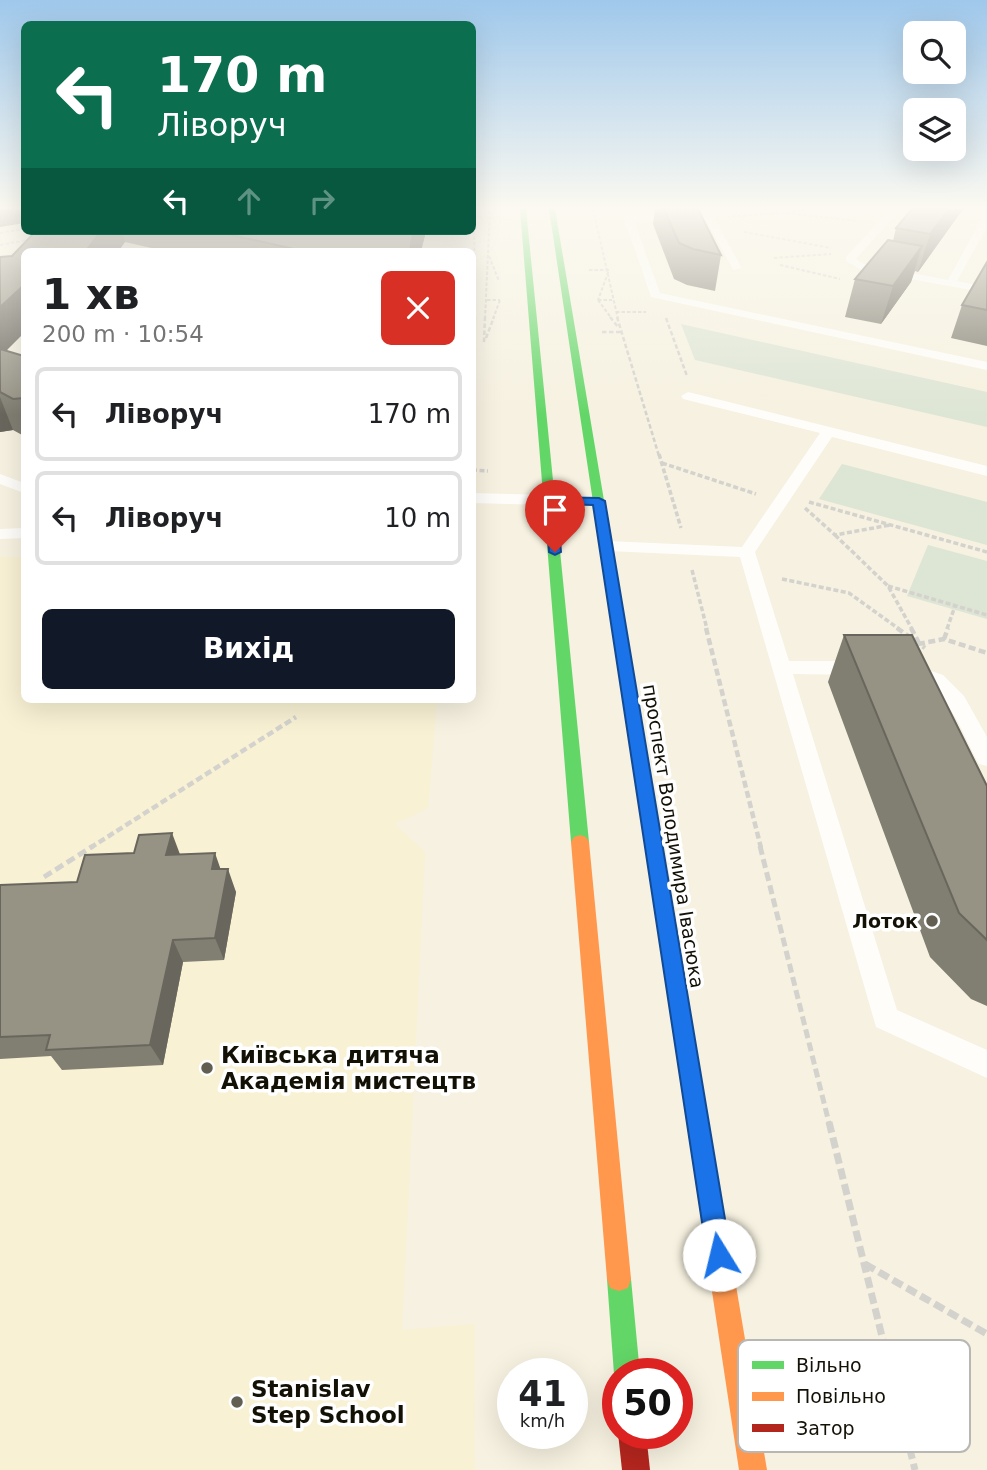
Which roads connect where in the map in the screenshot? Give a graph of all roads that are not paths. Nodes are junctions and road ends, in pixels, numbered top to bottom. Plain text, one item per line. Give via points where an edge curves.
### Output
1 (531, 278) edge
2 (562, 278) edge
3 (649, 278) edge
4 (921, 278) edge
5 (954, 278) edge
6 (951, 283) junction
7 (987, 290) edge
8 (987, 366) edge
9 (688, 396) dead end
10 (829, 431) junction
11 (987, 471) edge
12 (0, 479) edge
13 (21, 487) edge
14 (476, 498) edge
15 (556, 500) junction
16 (21, 533) edge
17 (0, 534) edge
18 (608, 546) junction
19 (750, 563) junction
20 (780, 667) junction
21 (987, 758) edge
22 (987, 1064) edge
23 (626, 1358) edge
24 (738, 1374) edge
25 (634, 1449) edge
26 (750, 1452) edge
27 (636, 1470) edge
28 (753, 1470) edge

1 - 15 main road
2 - 18 main road, проспект Володимира Івасюка via 593,501
3 - 8 lane via 655,295
4 - 6 lane
5 - 6 lane
6 - 7 lane
9 - 10 lane
10 - 11 lane
10 - 19 lane
12 - 13 lane
14 - 15 lane
15 - 23 main road
16 - 17 lane
18 - 19 lane via 687,549
18 - 24 main road, проспект Володимира Івасюка
19 - 20 lane
20 - 21 lane via 908,669 927,674 955,696
20 - 22 lane via 886,1018
25 - 27 main road
26 - 28 main road, проспект Володимира Івасюка

